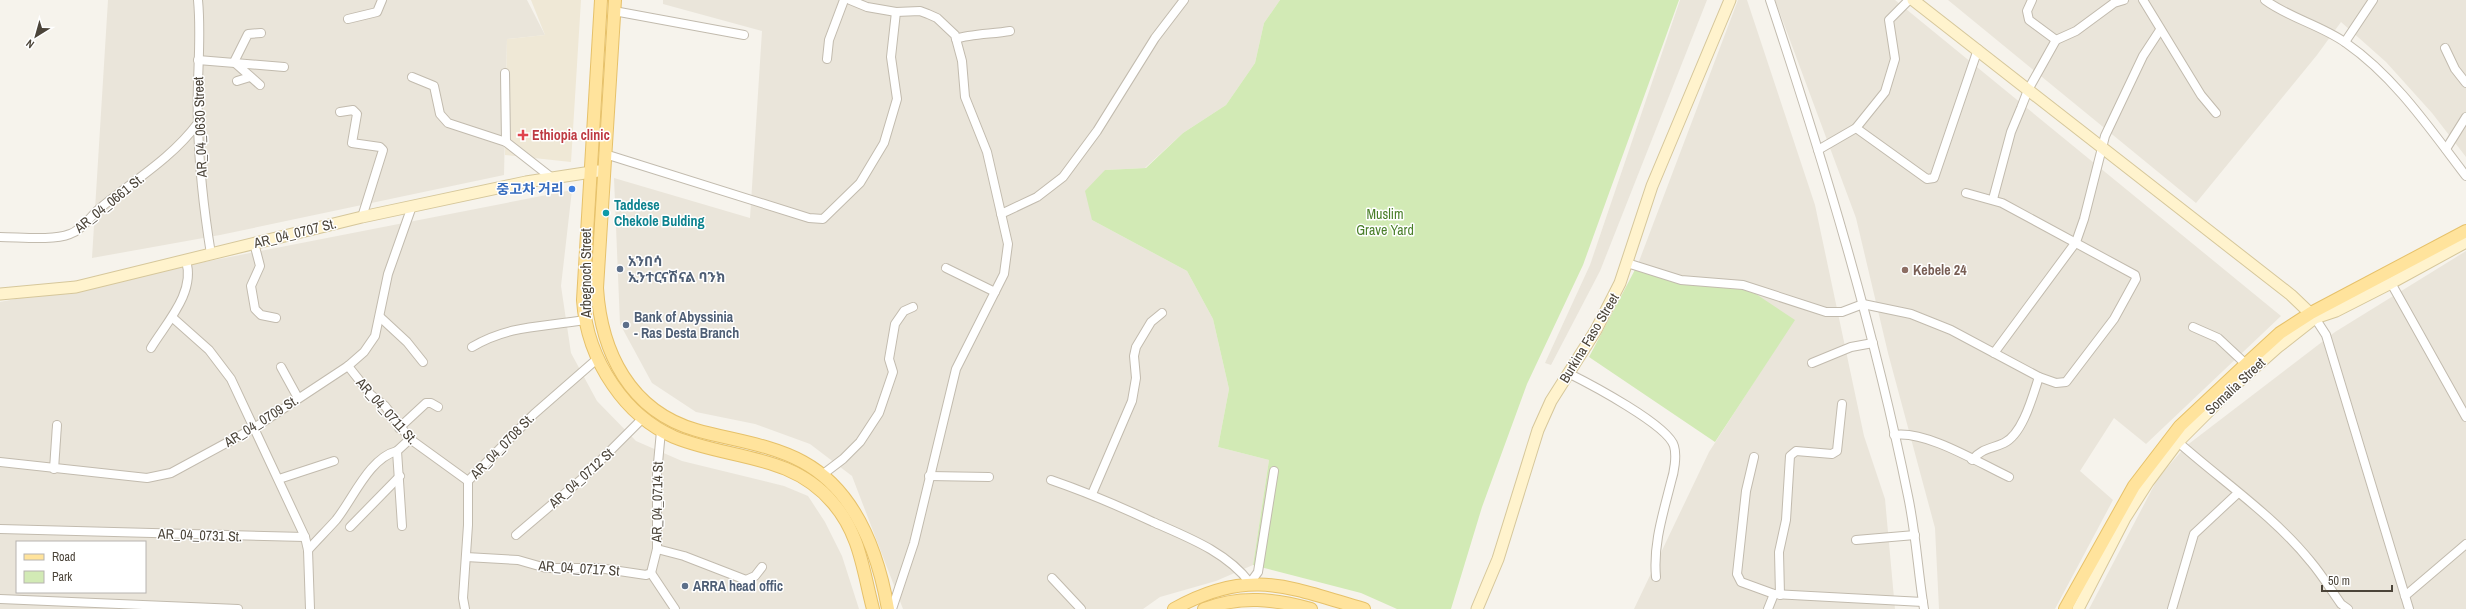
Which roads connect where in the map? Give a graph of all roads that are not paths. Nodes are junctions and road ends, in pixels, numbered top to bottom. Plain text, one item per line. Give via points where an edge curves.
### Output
1 (198, 0) edge
2 (382, 0) edge
3 (601, 0) edge
4 (844, 0) edge
5 (850, 0) edge
6 (1184, 0) edge
7 (1730, 0) edge
8 (1770, 0) edge
9 (1909, 0) edge
10 (1913, 0) edge
11 (2032, 0) edge
12 (2124, 0) edge
13 (2143, 0) edge
14 (2374, 0) edge
15 (2268, 2) edge
16 (614, 6) edge
17 (896, 12) junction
18 (348, 19) dead end
19 (2160, 30) junction
20 (1010, 31) dead end
21 (261, 33) dead end
22 (744, 35) dead end
23 (956, 39) junction
24 (2056, 40) junction
25 (2345, 42) junction
26 (2445, 48) dead end
27 (1978, 49) junction
28 (827, 59) dead end
29 (198, 60) junction
30 (234, 62) junction
31 (284, 67) dead end
32 (505, 73) dead end
33 (250, 77) junction
34 (412, 77) dead end
35 (237, 81) dead end
36 (2466, 83) edge
37 (260, 85) dead end
38 (2028, 90) junction
39 (340, 112) dead end
40 (2216, 113) dead end
41 (2466, 117) edge
42 (198, 123) junction
43 (1856, 128) junction
44 (506, 142) junction
45 (2101, 147) junction
46 (1818, 150) junction
47 (2446, 150) junction
48 (605, 154) junction
49 (604, 171) junction
50 (591, 172) junction
51 (2466, 176) edge
52 (552, 178) junction
53 (1966, 193) dead end
54 (1993, 199) junction
55 (411, 209) junction
56 (1001, 214) junction
57 (362, 217) junction
58 (2466, 231) edge
59 (0, 237) edge
60 (2076, 242) junction
61 (2466, 242) edge
62 (254, 243) junction
63 (211, 254) junction
64 (186, 261) junction
65 (1627, 263) junction
66 (946, 268) dead end
67 (2391, 283) junction
68 (995, 292) junction
69 (0, 294) edge
70 (1863, 304) junction
71 (913, 307) dead end
72 (1162, 313) dead end
73 (2313, 316) junction
74 (380, 317) junction
75 (173, 318) junction
76 (276, 318) dead end
77 (584, 320) junction
78 (2194, 327) dead end
79 (1873, 343) junction
80 (472, 347) dead end
81 (151, 348) dead end
82 (1994, 353) junction
83 (597, 359) junction
84 (423, 362) dead end
85 (1812, 363) dead end
86 (348, 366) junction
87 (281, 367) dead end
88 (2249, 367) junction
89 (1568, 373) junction
90 (2039, 377) junction
91 (298, 398) junction
92 (1842, 404) dead end
93 (438, 407) dead end
94 (2466, 417) edge
95 (643, 418) junction
96 (57, 425) dead end
97 (254, 428) junction
98 (399, 428) junction
99 (661, 431) junction
100 (1894, 435) junction
101 (410, 439) junction
102 (2178, 442) junction
103 (397, 451) junction
104 (1754, 457) dead end
105 (334, 460) dead end
106 (1972, 460) junction
107 (0, 462) edge
108 (54, 469) junction
109 (1274, 471) dead end
110 (822, 475) junction
111 (400, 476) junction
112 (929, 476) junction
113 (2009, 477) dead end
114 (989, 478) dead end
115 (279, 479) junction
116 (1051, 480) dead end
117 (468, 481) junction
118 (2238, 493) junction
119 (1092, 494) junction
120 (402, 526) dead end
121 (350, 527) dead end
122 (0, 529) edge
123 (516, 535) dead end
124 (1915, 535) junction
125 (305, 537) junction
126 (1856, 540) dead end
127 (2466, 544) edge
128 (657, 549) junction
129 (308, 550) junction
130 (466, 557) junction
131 (762, 567) dead end
132 (648, 574) junction
133 (1052, 578) dead end
134 (1656, 578) dead end
135 (1250, 583) junction
136 (1777, 594) junction
137 (2405, 596) junction
138 (0, 599) edge
139 (66, 605) edge
140 (1234, 605) edge
141 (123, 606) edge
142 (1923, 606) edge
143 (2342, 608) edge
144 (238, 609) edge
145 (310, 609) edge
146 (465, 609) edge
147 (675, 609) edge
148 (873, 609) edge
149 (888, 609) edge
150 (892, 609) edge
151 (1081, 609) edge
152 (1174, 609) edge
153 (1204, 609) edge
154 (1311, 609) edge
155 (1364, 609) edge
156 (1477, 609) edge
157 (1768, 609) edge
158 (2064, 609) edge
159 (2078, 609) edge
160 (2172, 609) edge
161 (2409, 609) edge

1 - 29 street, AR_04_0630 Street
2 - 18 street via 377,12
3 - 50 main road, Arbegnoch Street
4 - 28 street via 829,40
5 - 17 street
6 - 56 street via 1151,44 1097,131 1063,177 1042,194
7 - 65 main road, Burkina Faso Street via 1652,186
8 - 46 street
9 - 43 street via 1889,20 1895,59 1885,92
10 - 27 main road
11 - 24 street via 2027,11 2029,20
12 - 24 street via 2114,3 2076,31
13 - 19 street
14 - 25 street
15 - 25 street
16 - 22 street
16 - 48 main road, Arbegnoch Street
17 - 23 street via 920,11 928,14 950,30
17 - 48 street via 890,57 897,99 884,143 860,183 823,219 809,218
19 - 40 street via 2201,95
19 - 45 street via 2143,56
20 - 23 street
21 - 30 street via 248,34
23 - 56 street via 962,61 965,97 984,142
24 - 38 street
25 - 47 street via 2388,79
26 - 36 street via 2455,69
27 - 38 main road
27 - 43 street via 1946,147 1932,179 1927,179
29 - 30 street
29 - 42 street, AR_04_0630 Street
30 - 31 street
30 - 33 street
32 - 44 street
33 - 35 street
33 - 37 street
34 - 44 street via 434,86 440,114 448,123
38 - 45 main road
38 - 54 street via 2011,132
39 - 57 street via 353,110 357,114 352,143 380,147 383,150
41 - 47 street
42 - 59 street, AR_04_0661 St. via 184,141 71,234
42 - 63 street, AR_04_0630 Street
43 - 46 street
44 - 52 street
45 - 60 street via 2084,220
45 - 73 main road via 2291,295
46 - 70 street
47 - 51 street
48 - 49 main road, Arbegnoch Street
49 - 50 main road, AR_04_0707 St.
49 - 110 main road, Arbegnoch Street via 598,300 605,341 624,379 642,398 676,422 694,430 768,448 804,462
50 - 52 main road, AR_04_0707 St.
50 - 77 main road, Arbegnoch Street via 583,270
52 - 55 main road, AR_04_0707 St.
53 - 54 street
54 - 60 street
55 - 57 main road, AR_04_0707 St.
55 - 74 street, AR_04_0709 St. via 388,274
56 - 68 street via 1008,244 1007,263
57 - 62 main road, AR_04_0707 St.
58 - 73 main road
60 - 82 street
60 - 90 street via 2134,274 2136,278 2114,319 2068,380 2060,384
61 - 67 main road
62 - 63 main road, AR_04_0707 St.
62 - 76 street via 260,266 251,286 255,309 261,315
63 - 64 main road, AR_04_0707 St.
64 - 69 main road, AR_04_0707 St. via 76,287
64 - 75 street via 189,275 187,284
65 - 70 street via 1681,280 1743,285 1826,312 1842,312
65 - 89 main road, Burkina Faso Street via 1604,317
66 - 68 street
67 - 73 main road via 2336,311
67 - 94 street
68 - 112 street via 956,369
70 - 79 street
70 - 82 street via 1923,318
71 - 110 street via 904,311 895,324 889,359 893,372 879,413 860,442
72 - 119 street via 1147,328 1136,347 1136,378 1132,401
73 - 88 main road via 2280,333
73 - 137 street via 2328,341
74 - 84 street via 407,342
74 - 86 street, AR_04_0709 St. via 371,344
75 - 81 street
75 - 97 street via 222,364
77 - 80 street via 517,328
77 - 83 main road, Arbegnoch Street
78 - 88 street via 2214,334
79 - 85 street via 1851,347
79 - 100 street
82 - 90 street
83 - 95 main road, Arbegnoch Street via 617,391
83 - 117 street, AR_04_0708 St. via 534,414
86 - 91 street, AR_04_0709 St.
86 - 98 street, AR_04_0711 St. via 371,395 385,406
87 - 91 street
88 - 102 main road, Somalia Street
88 - 158 main road via 2180,426 2134,486
89 - 134 street via 1616,399 1662,429 1674,446 1672,482 1662,514 1654,560
89 - 156 main road, Burkina Faso Street via 1551,401 1538,430 1498,559
90 - 106 street via 2029,409 2010,438 1979,451
91 - 97 street, AR_04_0709 St.
92 - 136 street via 1837,451 1832,454 1796,451 1790,456 1786,520 1779,552
93 - 98 street via 430,402 426,403
95 - 99 main road, Arbegnoch Street
95 - 123 street, AR_04_0712 St via 583,478
96 - 108 street
97 - 108 street, AR_04_0709 St. via 159,477
97 - 115 street
98 - 101 street, AR_04_0711 St.
99 - 128 street, AR_04_0714 St via 657,474
99 - 148 main road, Arbegnoch Street via 701,446 781,465 812,482 832,502 852,532 859,548
100 - 106 street via 1918,435
100 - 124 street
101 - 103 street
101 - 117 street, AR_04_0711 St.
102 - 118 street
102 - 159 main road, Somalia Street via 2125,518
103 - 111 street
103 - 129 street via 386,456 363,479 335,521
104 - 136 street via 1746,491 1737,578 1744,584
105 - 115 street
106 - 113 street
107 - 108 street, AR_04_0709 St.
109 - 135 street via 1258,572
110 - 149 main road, Arbegnoch Street via 834,484 852,507 865,530
111 - 120 street
111 - 121 street
112 - 114 street
112 - 150 street via 914,544
115 - 125 street
116 - 119 street
117 - 130 street, AR_04_0708 St.
118 - 143 street via 2307,558
118 - 160 street via 2194,534
119 - 135 street via 1201,544 1231,564
122 - 125 street, AR_04_0731 St.
124 - 126 street
124 - 142 street
125 - 129 street
127 - 137 street
128 - 131 street via 684,556 746,580 755,576
128 - 132 street, AR_04_0714 St
129 - 145 street
130 - 132 street, AR_04_0717 St via 518,560 546,568 599,568
130 - 146 street, AR_04_0708 St. via 463,598
132 - 147 street
133 - 151 street
135 - 152 main road via 1205,593
135 - 155 main road via 1302,590
136 - 142 street
136 - 157 street
137 - 161 street
138 - 139 street
139 - 141 street
140 - 153 main road
140 - 154 main road via 1251,599 1274,600
141 - 144 street

